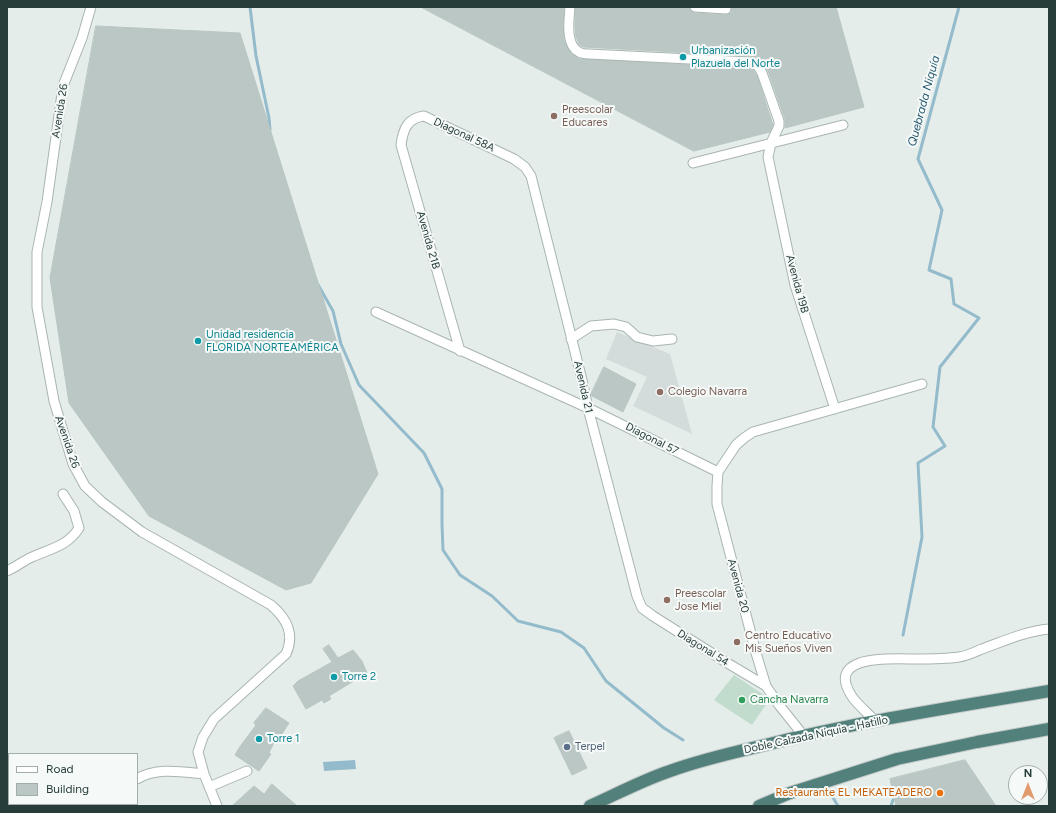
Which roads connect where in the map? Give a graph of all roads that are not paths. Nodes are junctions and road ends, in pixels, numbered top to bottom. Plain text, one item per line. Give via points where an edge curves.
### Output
1 (91, 7) edge
2 (570, 7) edge
3 (695, 7) edge
4 (726, 9) dead end
5 (843, 125) dead end
6 (405, 130) joint
7 (771, 143) junction
8 (693, 163) dead end
9 (526, 167) joint
10 (376, 312) dead end
11 (572, 339) junction
12 (672, 339) dead end
13 (460, 351) junction
14 (922, 384) dead end
15 (588, 408) junction
16 (835, 409) junction
17 (718, 472) junction
18 (63, 494) dead end
19 (7, 570) edge
20 (642, 608) joint
21 (1049, 629) edge
22 (766, 686) junction
23 (1049, 691) edge
24 (876, 722) junction
25 (1049, 729) edge
26 (803, 736) junction
27 (247, 771) dead end
28 (204, 772) junction
29 (138, 773) edge
30 (138, 779) edge
31 (209, 787) junction
32 (217, 806) edge
33 (590, 806) edge
34 (759, 806) edge

1 - 28 street, Avenida 26 via 63,86 47,202 37,252 37,307 54,401 73,464 85,486 142,532 271,605 282,614 291,638 286,654 277,664 214,719 203,737 198,752
2 - 7 street via 569,35 573,47 580,53 750,62 758,66 779,121
3 - 4 street
5 - 7 street
6 - 9 street, Diagonal 58A via 411,120 424,116
6 - 13 street, Avenida 21B via 401,145
7 - 8 street
7 - 16 street, Avenida 19B via 768,157 796,284
9 - 11 street, Avenida 21 via 531,176
10 - 13 street, Diagonal 57
11 - 12 street via 591,326 614,324 626,327 637,337 653,341
11 - 15 street, Avenida 21
13 - 15 street, Diagonal 57
14 - 16 street
15 - 17 street, Diagonal 57
15 - 20 street, Avenida 21
16 - 17 street via 753,432 736,445
17 - 22 street, Avenida 20 via 717,504
18 - 19 street via 74,511 79,528 74,536 64,544
20 - 22 street, Diagonal 54
21 - 24 street via 1030,632 961,657 877,659 851,667 846,677 848,688 853,698
22 - 26 street, Avenida 20
23 - 24 highway, Doble Calzada Niquia - Hatillo
24 - 26 highway, Doble Calzada Niquia - Hatillo
25 - 34 highway via 897,759 790,793
26 - 33 highway, Doble Calzada Niquia - Hatillo via 671,770
27 - 31 street
28 - 29 street via 169,766
28 - 30 street via 169,771 148,774
28 - 31 street, Avenida 26
31 - 32 street, Avenida 26

